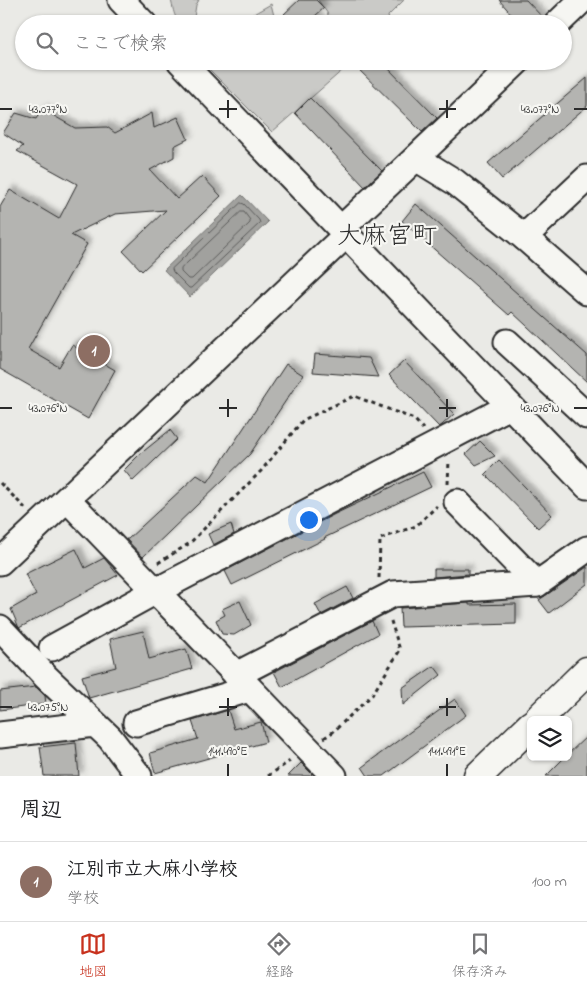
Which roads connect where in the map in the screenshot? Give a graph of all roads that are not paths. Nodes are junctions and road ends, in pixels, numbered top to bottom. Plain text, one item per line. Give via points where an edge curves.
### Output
1 (582, 0) edge
2 (566, 15) edge
3 (189, 70) edge
4 (509, 70) edge
5 (416, 158) junction
6 (584, 185) edge
7 (344, 232) junction
8 (524, 237) junction
9 (587, 292) edge
10 (507, 342) dead end
11 (510, 406) junction
12 (587, 416) edge
13 (587, 486) edge
14 (449, 497) road end
15 (67, 499) junction
16 (587, 549) edge
17 (0, 562) edge
18 (148, 583) junction
19 (537, 584) junction
20 (0, 628) edge
21 (52, 648) dead end
22 (587, 671) edge
23 (243, 682) junction
24 (541, 716) edge
25 (136, 723) dead end
26 (95, 724) junction
27 (527, 730) edge
28 (0, 735) edge
29 (139, 776) edge
30 (334, 776) edge
31 (478, 776) edge

1 - 2 street
3 - 7 street
4 - 5 street
5 - 7 street
5 - 8 street via 455,182
6 - 8 street
7 - 11 street
7 - 15 street
8 - 9 street
10 - 12 street
11 - 13 street
11 - 18 street via 436,445
14 - 19 street
15 - 17 street
15 - 18 street
16 - 19 street
18 - 21 street
18 - 23 street
19 - 23 street via 393,594
20 - 26 street
22 - 24 main road
23 - 25 street
23 - 30 street
26 - 28 street
26 - 29 street
27 - 31 main road

